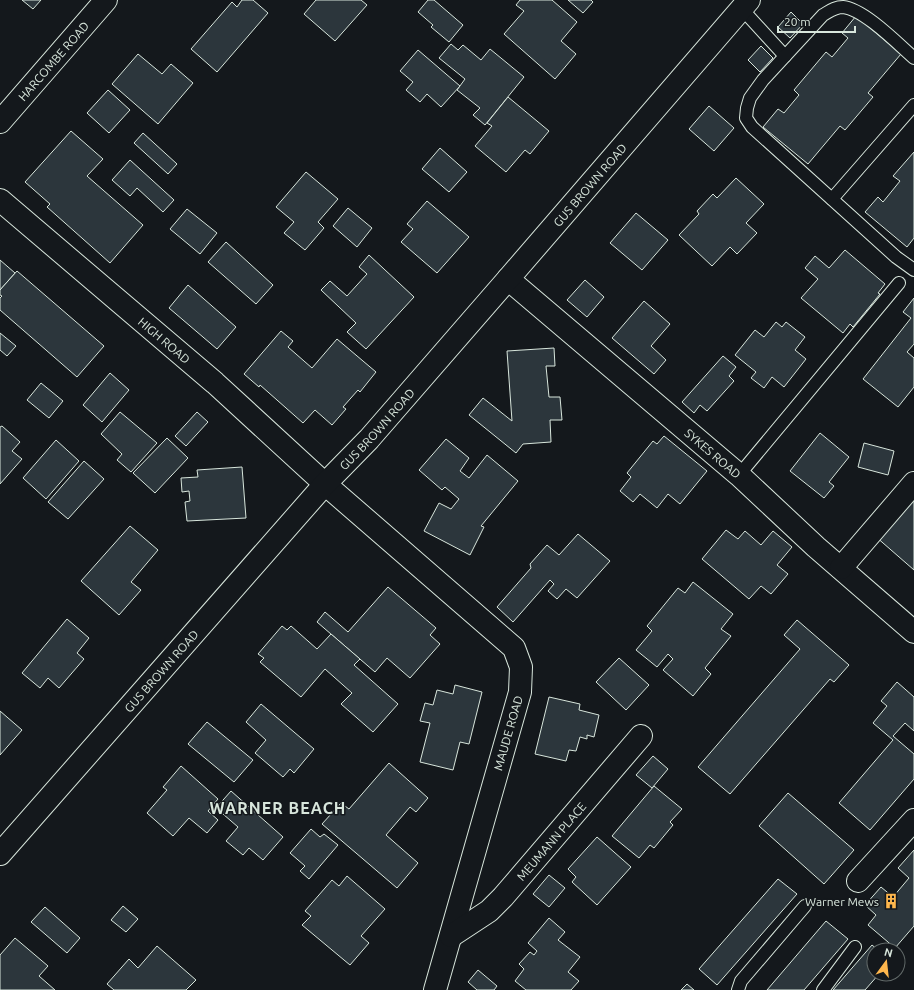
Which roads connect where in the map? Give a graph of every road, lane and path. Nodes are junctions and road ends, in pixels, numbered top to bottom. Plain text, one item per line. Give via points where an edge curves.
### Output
1 (106, 0) edge
2 (745, 4) edge
3 (785, 56) junction
4 (914, 58) edge
5 (914, 105) edge
6 (0, 122) edge
7 (832, 199) junction
8 (0, 200) edge
9 (914, 270) edge
10 (508, 279) junction
11 (899, 283) dead end
12 (739, 475) junction
13 (325, 484) junction
14 (913, 486) edge
15 (841, 568) junction
16 (914, 632) edge
17 (641, 736) dead end
18 (914, 820) edge
19 (0, 854) edge
20 (858, 881) dead end
21 (805, 906) dead end
22 (451, 936) junction
23 (855, 947) dead end
24 (435, 990) edge
25 (738, 990) edge
26 (823, 990) edge

1 - 6 street, HARCOMBE ROAD
2 - 3 lane
2 - 10 street, GUS BROWN ROAD
3 - 4 lane via 823,15 842,7 852,9 869,20
3 - 7 lane via 750,98 746,118 752,127
5 - 7 lane
7 - 9 lane
8 - 13 street, HIGH ROAD via 215,383
10 - 12 street, SYKES ROAD
10 - 13 street, GUS BROWN ROAD via 369,439
11 - 12 lane
12 - 15 street, SYKES ROAD
13 - 19 street, GUS BROWN ROAD
13 - 22 street, MAUDE ROAD via 514,648 521,667 520,692
14 - 15 street
15 - 16 street, SYKES ROAD
17 - 22 street, MEUMANN PLACE via 503,897 488,911
18 - 20 street
21 - 25 lane via 740,981
22 - 24 street, MAUDE ROAD
23 - 26 lane

